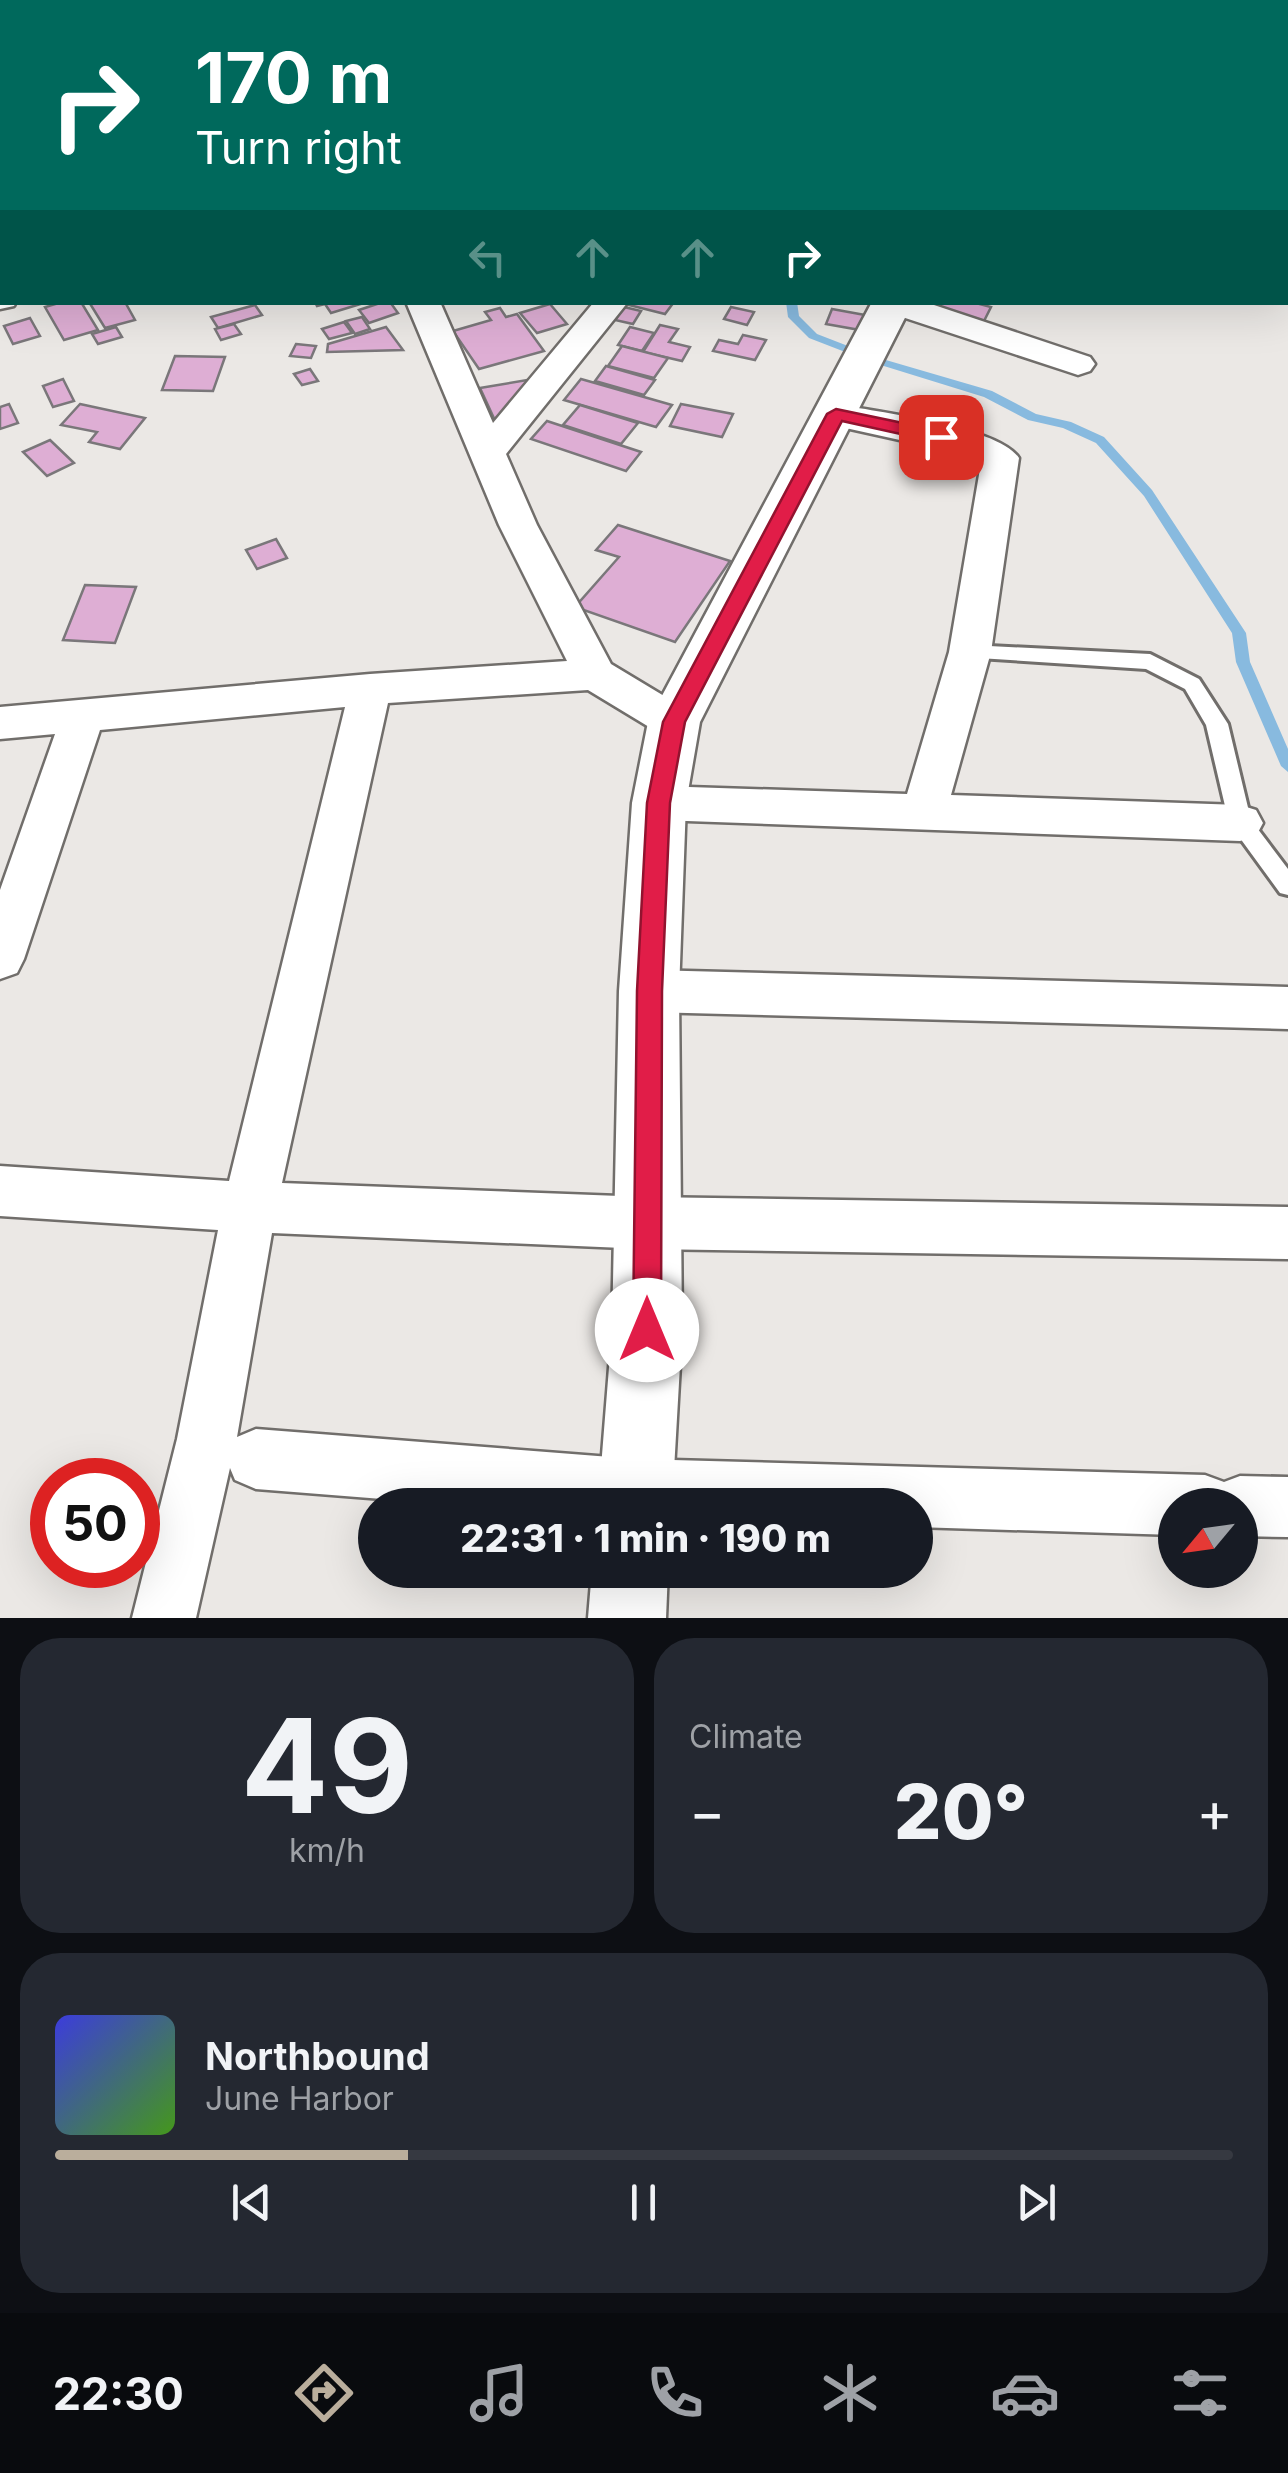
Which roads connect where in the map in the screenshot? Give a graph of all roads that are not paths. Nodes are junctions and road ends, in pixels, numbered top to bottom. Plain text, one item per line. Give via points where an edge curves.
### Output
1 (424, 305) edge
2 (610, 305) edge
3 (892, 305) edge
4 (899, 305) edge
5 (1078, 364) dead end
6 (836, 414) junction
7 (488, 453) junction
8 (970, 652) junction
9 (595, 674) junction
10 (370, 689) junction
11 (82, 718) junction
12 (674, 722) junction
13 (0, 723) edge
14 (659, 803) junction
15 (924, 812) junction
16 (1240, 823) junction
17 (1288, 886) edge
18 (0, 958) edge
19 (650, 991) junction
20 (1288, 1008) edge
21 (0, 1191) edge
22 (250, 1207) junction
23 (646, 1223) junction
24 (1288, 1234) edge
25 (256, 1459) dead end
26 (545, 1488) edge
27 (636, 1488) edge
28 (933, 1501) edge
29 (1158, 1504) edge
30 (1258, 1506) edge
31 (1288, 1507) edge
32 (629, 1588) edge
33 (164, 1618) edge
34 (627, 1618) edge

1 - 7 street
2 - 7 street
3 - 6 main road
4 - 5 street
6 - 8 street via 974,445 1000,458
6 - 12 main road
7 - 9 street
8 - 15 street
8 - 16 lane via 1150,662 1192,684 1217,724
9 - 10 street
9 - 12 street
10 - 11 street
10 - 22 street
11 - 13 street
11 - 18 street
12 - 14 main road
14 - 15 street
14 - 19 main road
15 - 16 street
16 - 17 lane
19 - 20 street
19 - 23 main road
21 - 22 street
22 - 23 street
22 - 33 street via 207,1440
23 - 24 street
23 - 27 main road via 647,1330
25 - 26 street
28 - 29 street
30 - 31 street
32 - 34 main road

